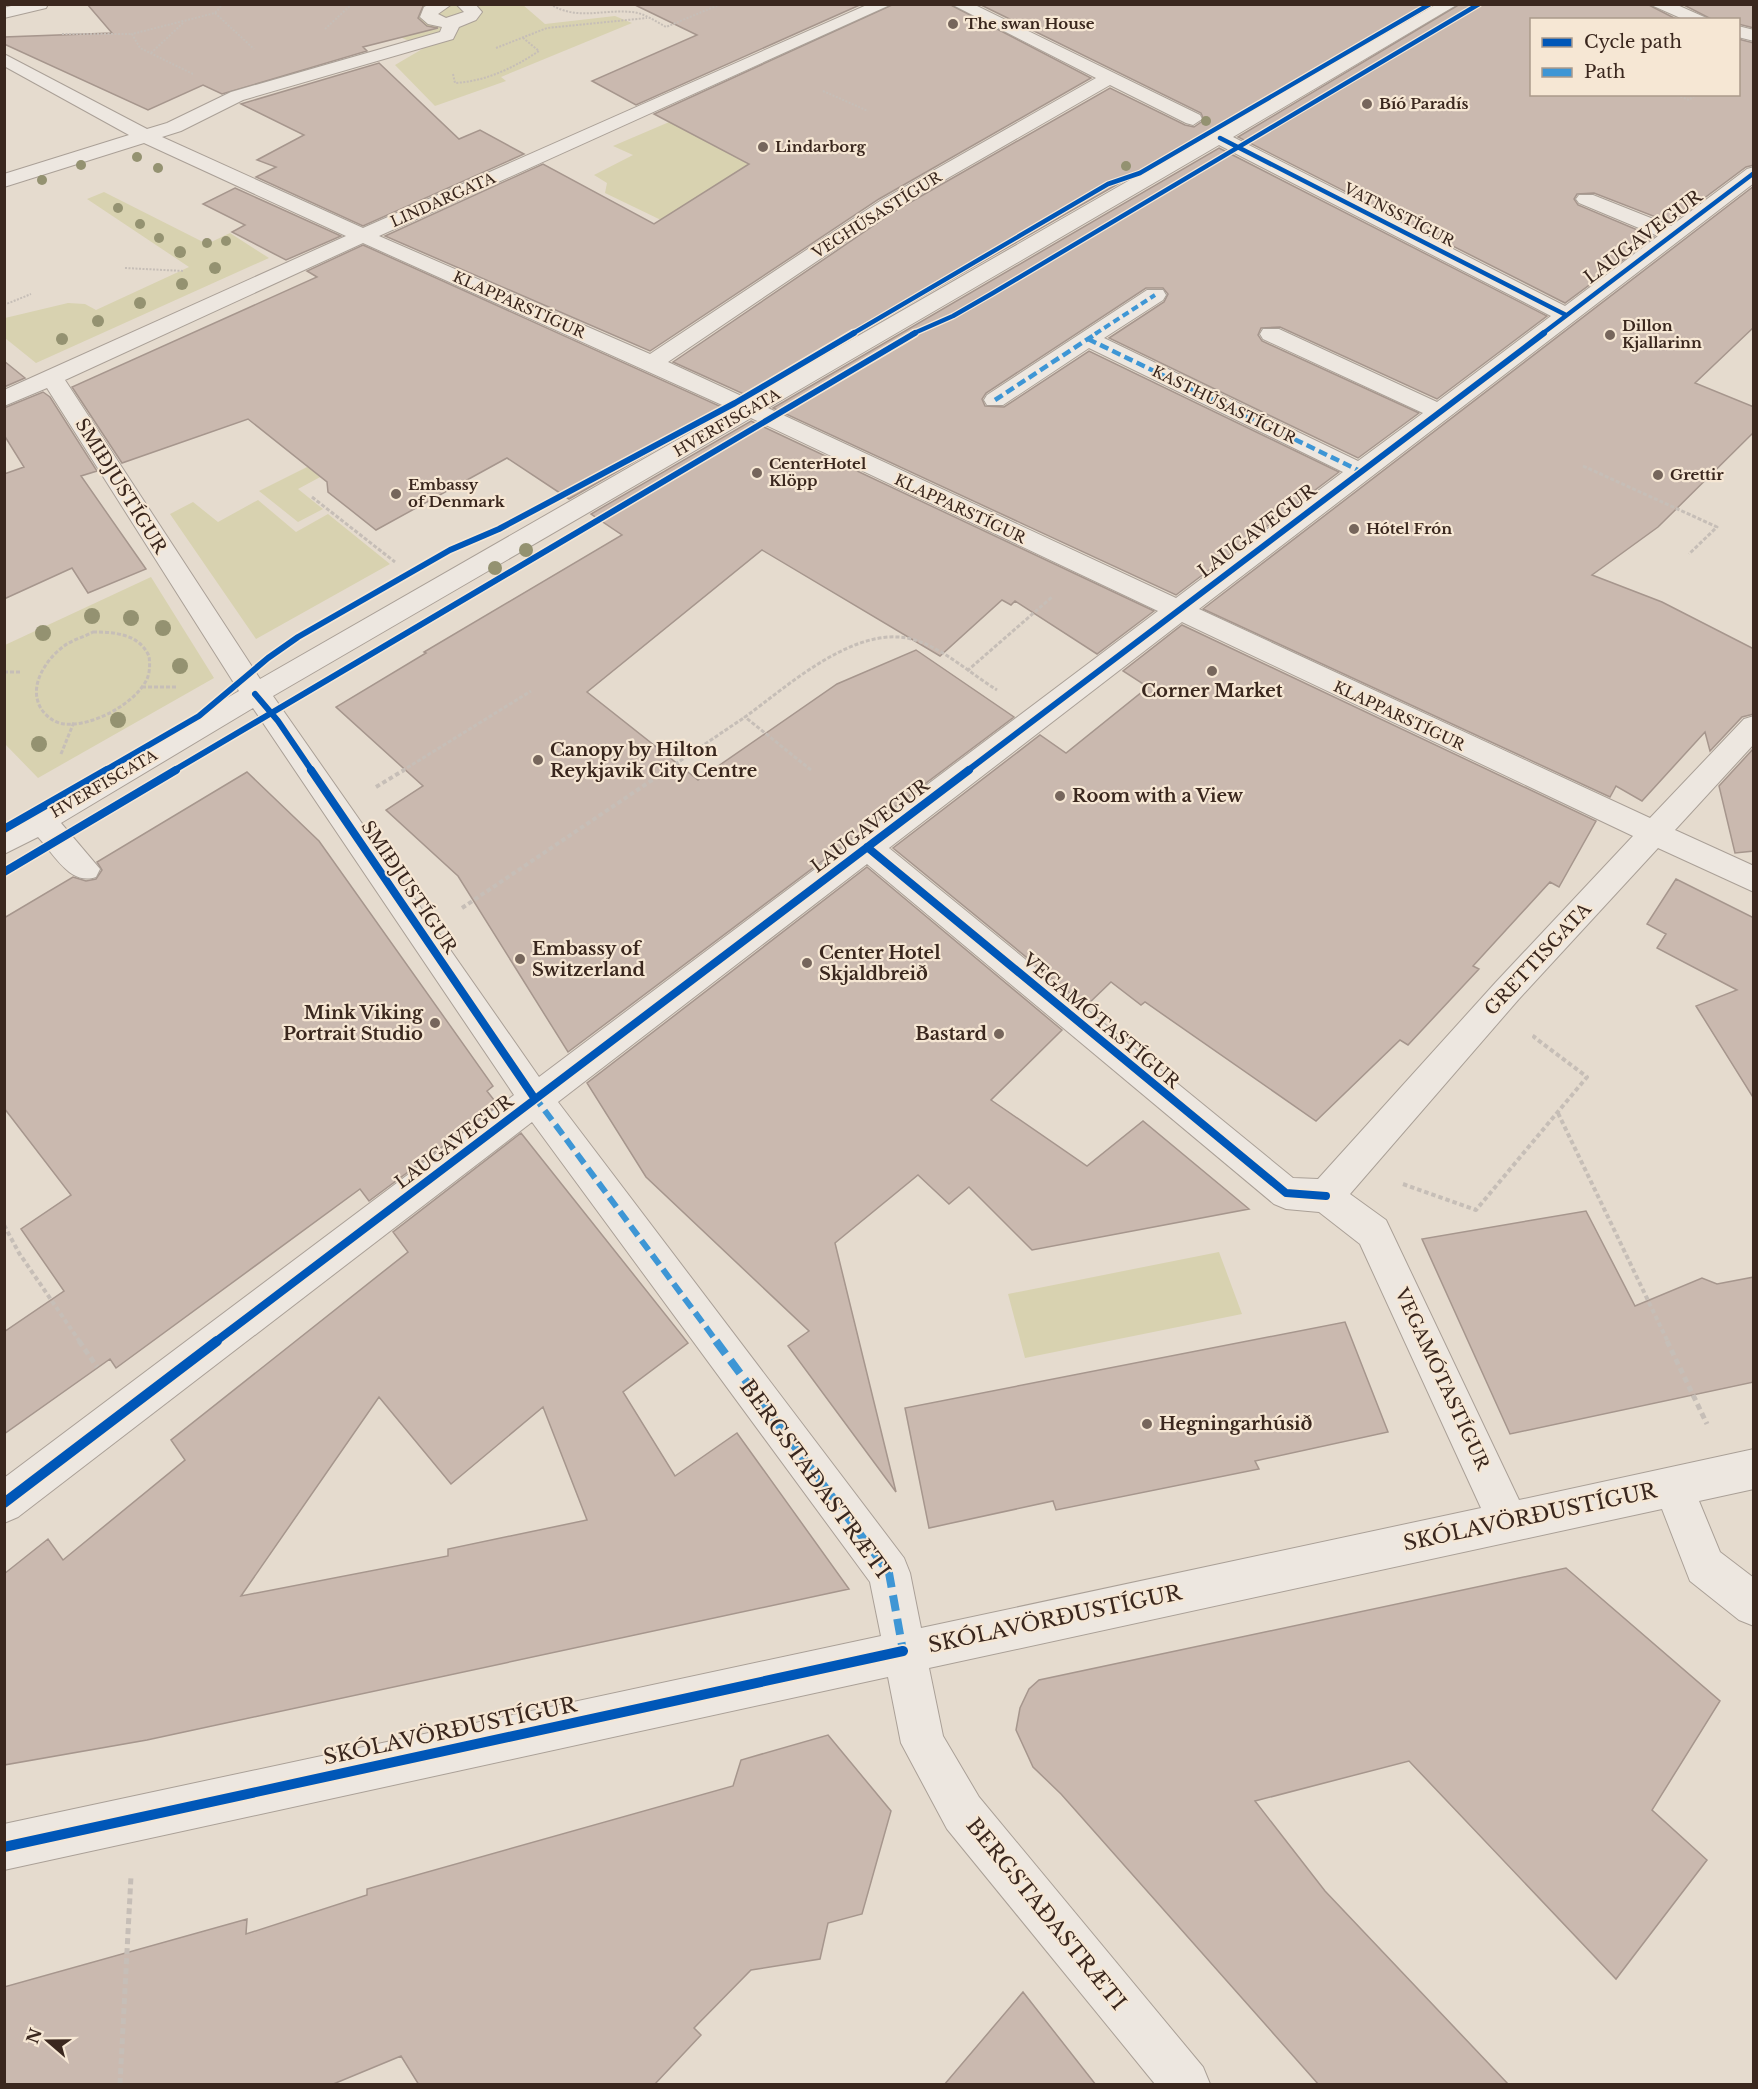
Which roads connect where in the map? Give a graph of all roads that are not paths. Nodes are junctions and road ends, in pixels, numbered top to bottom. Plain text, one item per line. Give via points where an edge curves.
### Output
1 (40, 4) edge
2 (444, 4) edge
3 (464, 4) edge
4 (884, 4) edge
5 (959, 4) edge
6 (1450, 4) edge
7 (1657, 4) edge
8 (15, 9) edge
9 (1697, 18) edge
10 (453, 22) junction
11 (4, 59) edge
12 (1109, 78) junction
13 (1193, 119) dead end
14 (145, 136) junction
15 (1220, 138) junction
16 (1754, 173) edge
17 (4, 181) edge
18 (1586, 199) dead end
19 (1672, 234) junction
20 (363, 236) junction
21 (1155, 295) dead end
22 (1566, 315) junction
23 (1271, 333) dead end
24 (1088, 339) junction
25 (652, 363) junction
26 (52, 377) junction
27 (4, 399) edge
28 (995, 400) dead end
29 (750, 410) junction
30 (1440, 412) junction
31 (1360, 471) junction
32 (1177, 611) junction
33 (255, 694) junction
34 (1754, 726) edge
35 (42, 821) junction
36 (1652, 835) junction
37 (4, 843) edge
38 (867, 847) junction
39 (85, 869) dead end
40 (1754, 880) edge
41 (535, 1099) junction
42 (1326, 1196) junction
43 (1742, 1471) edge
44 (1673, 1486) junction
45 (4, 1503) edge
46 (1508, 1521) junction
47 (1754, 1605) edge
48 (903, 1651) junction
49 (4, 1846) edge
50 (1186, 2085) edge

1 - 8 street
2 - 10 street via 430,11 429,17 438,22
3 - 10 street via 473,9 472,15
4 - 20 street, LINDARGATA
5 - 12 street
6 - 15 street, HVERFISGATA
7 - 9 street
10 - 14 street via 447,35 237,96 174,127
11 - 14 street, KLAPPARSTÍGUR
12 - 13 street
12 - 25 street, VEGHÚSASTÍGUR via 887,205
14 - 17 street
14 - 20 street, KLAPPARSTÍGUR
15 - 22 street, VATNSSTÍGUR
15 - 29 street, HVERFISGATA
16 - 19 street, LAUGAVEGUR
18 - 19 street
19 - 22 street, LAUGAVEGUR
20 - 25 street, KLAPPARSTÍGUR
20 - 26 street, LINDARGATA
21 - 24 street
22 - 30 street, LAUGAVEGUR
23 - 30 street
24 - 28 street
24 - 31 street, KASTHÚSASTÍGUR
25 - 29 street, KLAPPARSTÍGUR
26 - 27 street, LINDARGATA
26 - 33 street, SMIÐJUSTÍGUR
29 - 32 street, KLAPPARSTÍGUR
29 - 33 street, HVERFISGATA
30 - 31 street, LAUGAVEGUR
31 - 32 street, LAUGAVEGUR
32 - 36 street, KLAPPARSTÍGUR
32 - 38 street, LAUGAVEGUR
33 - 35 street, HVERFISGATA
33 - 41 street, SMIÐJUSTÍGUR via 278,721
34 - 36 street, GRETTISGATA
35 - 37 street, HVERFISGATA
35 - 39 street
36 - 40 street, KLAPPARSTÍGUR
36 - 42 street, GRETTISGATA
38 - 41 street, LAUGAVEGUR
38 - 42 street, VEGAMÓTASTÍGUR via 1286,1193
41 - 45 street, LAUGAVEGUR
41 - 48 street, BERGSTAÐASTRÆTI via 889,1574
42 - 46 street, VEGAMÓTASTÍGUR via 1373,1232
43 - 44 street, SKÓLAVÖRÐUSTÍGUR
44 - 46 street, SKÓLAVÖRÐUSTÍGUR
44 - 47 street via 1704,1566
46 - 48 street, SKÓLAVÖRÐUSTÍGUR
48 - 49 street, SKÓLAVÖRÐUSTÍGUR
48 - 50 street, BERGSTAÐASTRÆTI via 924,1743 963,1813

